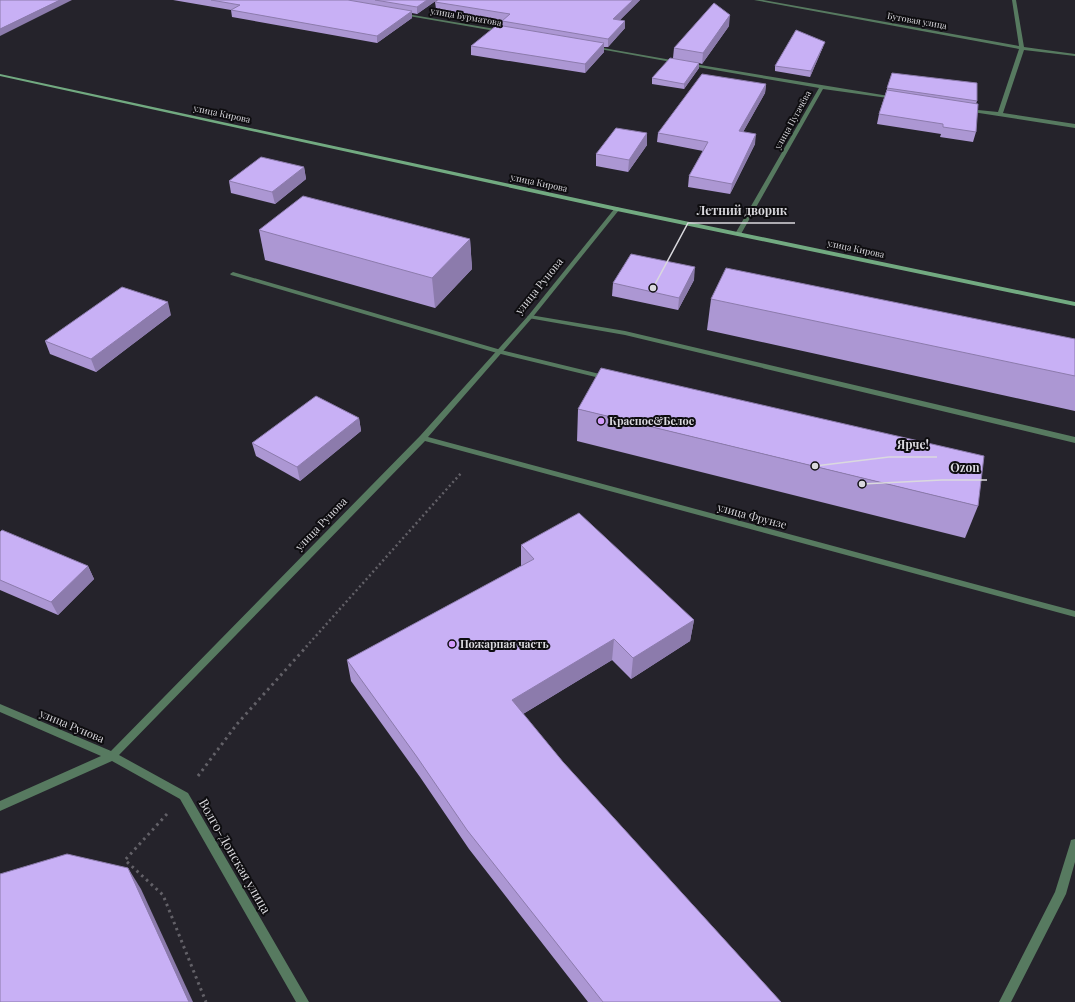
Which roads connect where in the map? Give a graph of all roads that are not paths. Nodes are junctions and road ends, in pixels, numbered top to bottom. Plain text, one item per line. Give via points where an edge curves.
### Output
1 (756, 0) edge
2 (1014, 0) edge
3 (398, 14) edge
4 (508, 32) edge
5 (586, 46) edge
6 (1022, 48) junction
7 (1075, 55) edge
8 (0, 75) edge
9 (822, 87) junction
10 (899, 99) edge
11 (961, 108) edge
12 (1000, 114) junction
13 (1075, 126) edge
14 (618, 209) junction
15 (738, 234) junction
16 (233, 274) dead end
17 (1075, 304) edge
18 (530, 317) junction
19 (499, 352) junction
20 (614, 380) edge
21 (423, 438) junction
22 (1075, 440) edge
23 (1075, 614) edge
24 (0, 708) edge
25 (112, 756) junction
26 (0, 806) edge
27 (1075, 844) edge
28 (303, 1002) edge
29 (1005, 1002) edge

1 - 6 street, Бутовая улица
2 - 6 street
3 - 4 street, улица Бурматова
5 - 9 street
6 - 7 street, Бутовая улица
6 - 12 street
8 - 14 main road, улица Кирова
9 - 10 street, улица Пугачёва
9 - 15 street, улица Пугачёва
11 - 12 street
12 - 13 street
14 - 15 main road, улица Кирова
14 - 18 street, улица Рунова
15 - 17 main road, улица Кирова
16 - 19 street
18 - 19 street, улица Рунова
18 - 22 street via 625,333
19 - 20 street
19 - 21 street, улица Рунова
21 - 23 street, улица Фрунзе
21 - 25 street, улица Рунова
24 - 25 street, улица Рунова
25 - 26 street
25 - 28 street, Волго-Донская улица via 184,796
27 - 29 street via 1060,894

